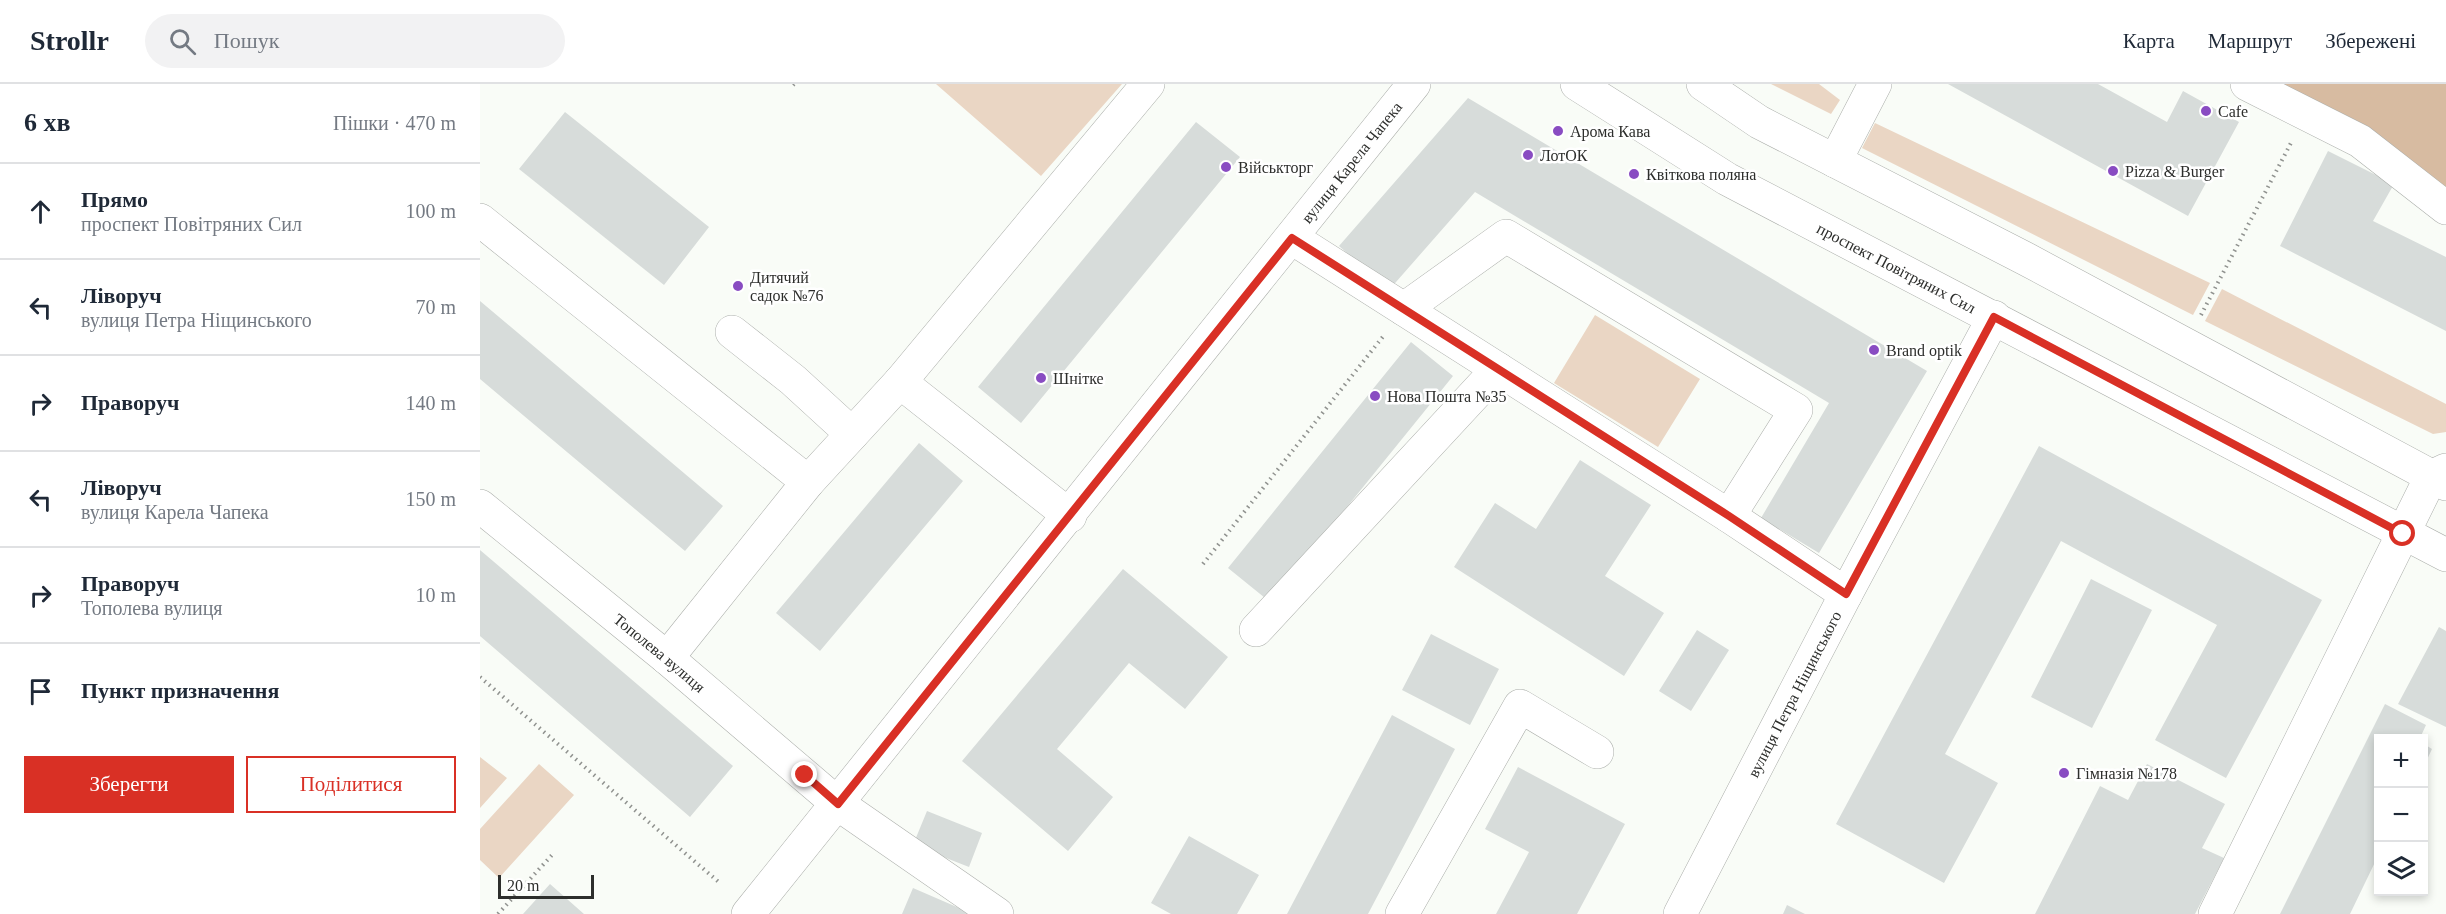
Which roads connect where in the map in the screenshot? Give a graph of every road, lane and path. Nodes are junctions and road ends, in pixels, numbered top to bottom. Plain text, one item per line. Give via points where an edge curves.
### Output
1 (1148, 84) edge
2 (1414, 84) edge
3 (1577, 84) edge
4 (1703, 84) edge
5 (1875, 84) edge
6 (2247, 84) edge
7 (2307, 114) junction
8 (1835, 161) junction
9 (2446, 208) edge
10 (480, 220) edge
11 (1292, 238) junction
12 (1404, 309) junction
13 (1994, 317) junction
14 (2197, 323) dead end
15 (732, 332) dead end
16 (1498, 369) junction
17 (900, 382) junction
18 (852, 434) junction
19 (2441, 477) edge
20 (808, 482) junction
21 (480, 506) edge
22 (1070, 516) junction
23 (1729, 516) junction
24 (2403, 534) junction
25 (2446, 555) edge
26 (1203, 564) dead end
27 (1846, 594) junction
28 (1256, 630) dead end
29 (667, 658) junction
30 (480, 677) edge
31 (1597, 752) dead end
32 (838, 804) junction
33 (552, 855) dead end
34 (721, 884) dead end
35 (498, 914) edge
36 (748, 914) edge
37 (997, 914) edge
38 (1402, 914) edge
39 (1680, 914) edge
40 (2215, 914) edge

1 - 17 street
2 - 11 street, вулиця Карела Чапека
3 - 13 street, проспект Повітряних Сил via 1727,179
4 - 8 street via 1759,122
5 - 8 street
6 - 7 street
7 - 9 street via 2360,141
7 - 14 path
8 - 19 street
10 - 20 street
11 - 12 street
11 - 22 street, вулиця Карела Чапека
12 - 16 street
12 - 23 street via 1506,236 1796,410
12 - 26 path
13 - 24 street, проспект Повітряних Сил
13 - 27 street, вулиця Петра Ніщинського
15 - 18 street
16 - 23 street
16 - 28 street
17 - 18 street
17 - 22 street
18 - 20 street
19 - 24 street
20 - 29 street
21 - 29 street, Тополева вулиця
22 - 32 street, вулиця Карела Чапека
23 - 27 street
24 - 25 street, проспект Повітряних Сил
24 - 40 street
27 - 39 street, вулиця Петра Ніщинського
29 - 32 street, Тополева вулиця
30 - 34 path
31 - 38 street via 1520,706
32 - 36 street, вулиця Карела Чапека
32 - 37 street, Тополева вулиця
33 - 35 path

